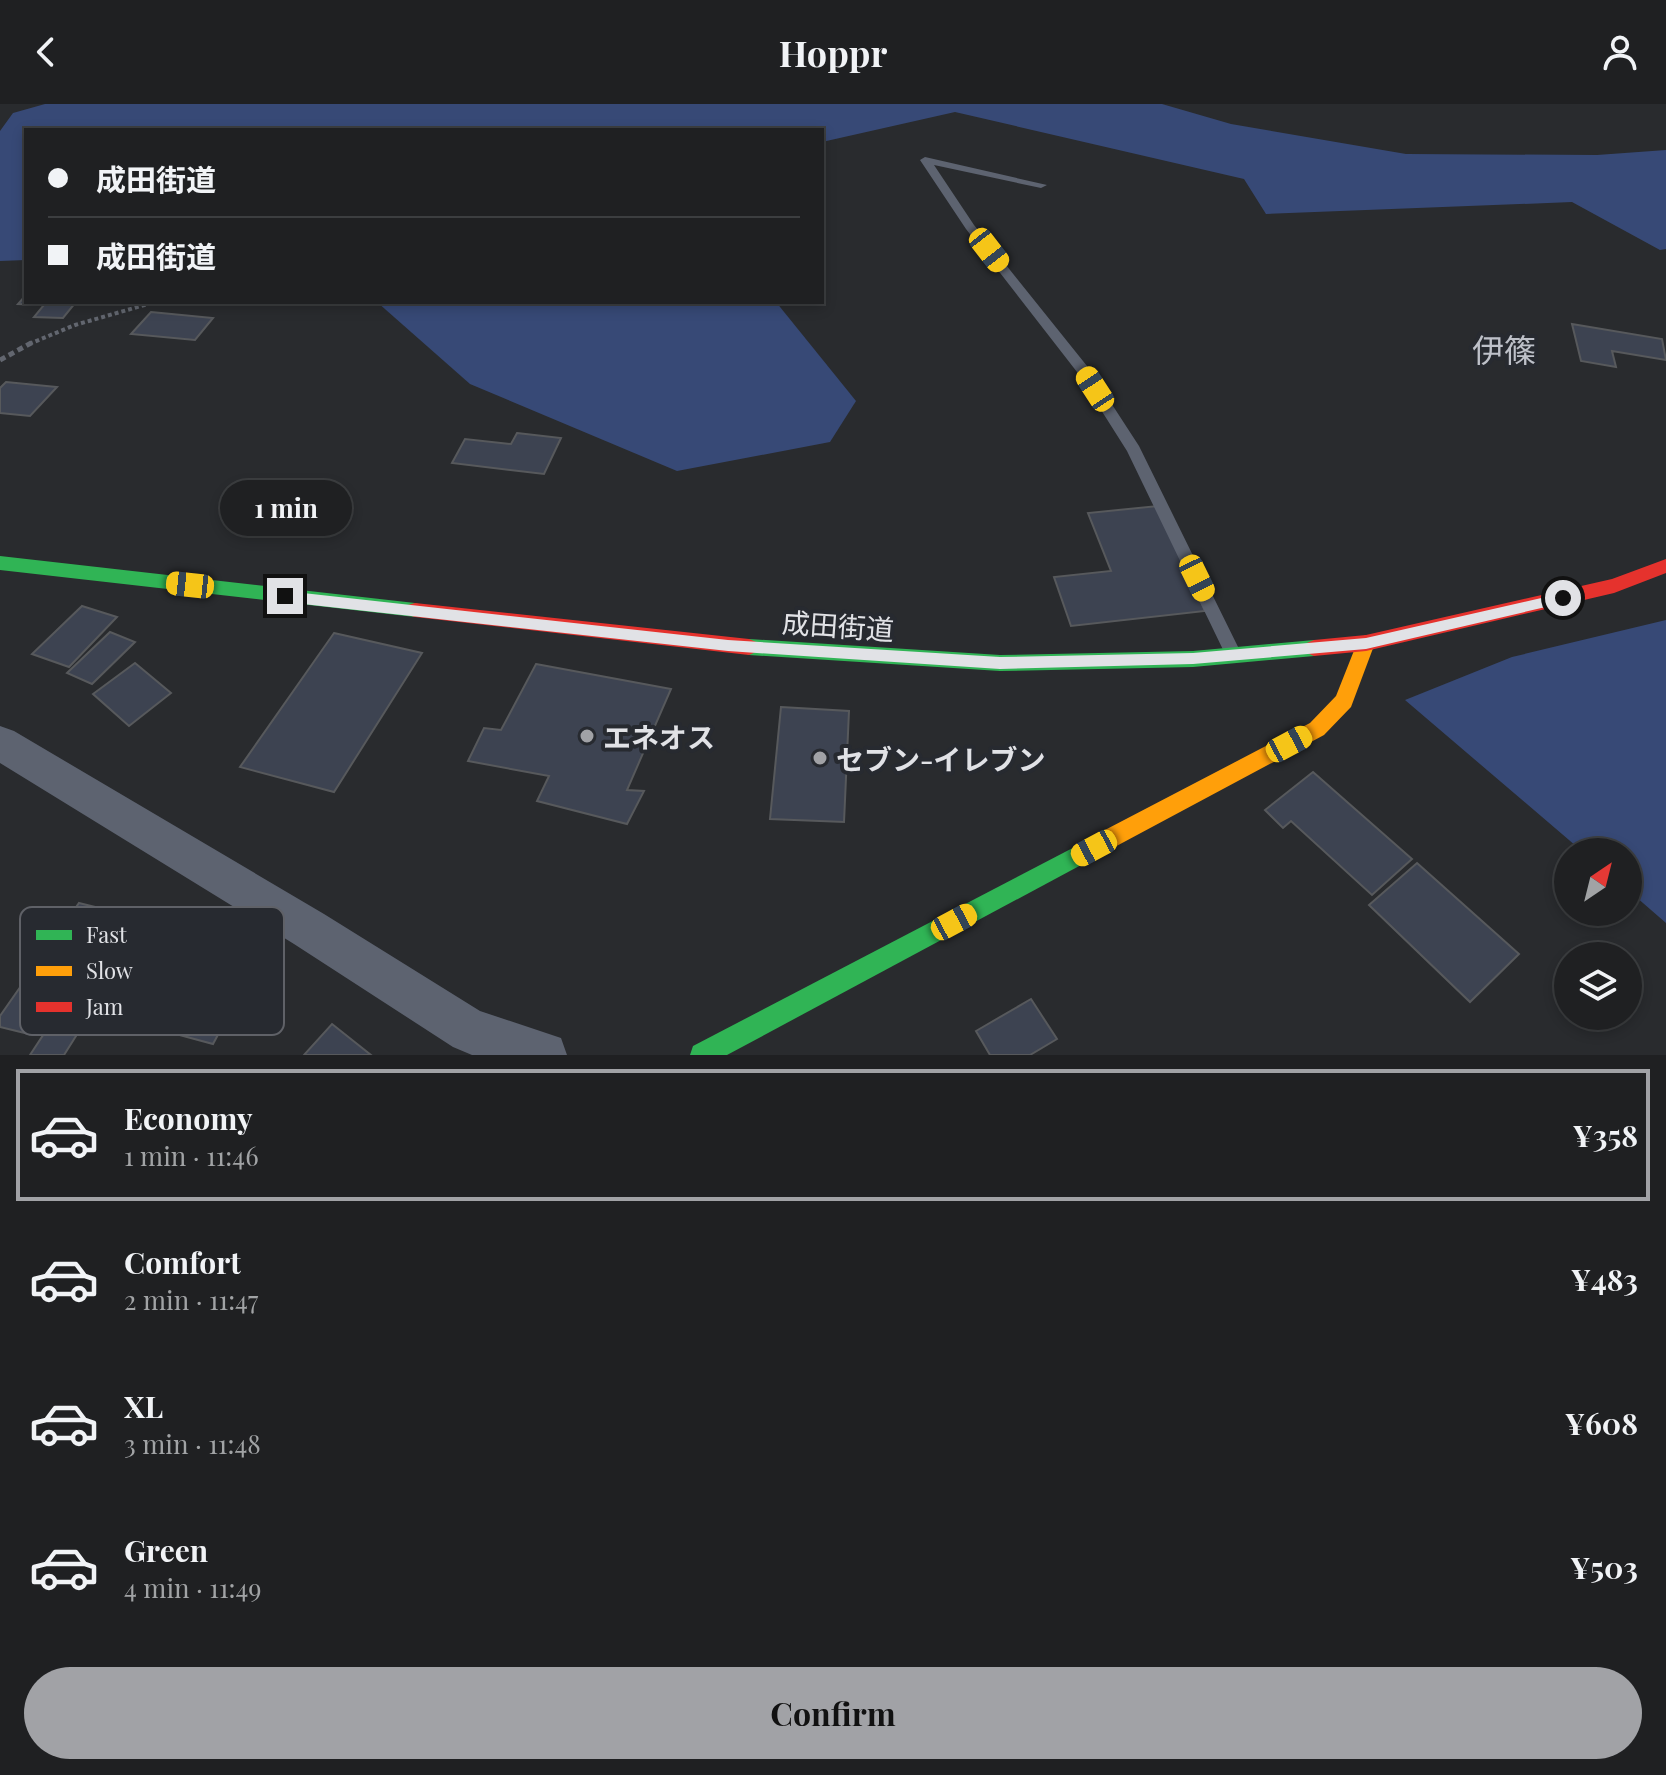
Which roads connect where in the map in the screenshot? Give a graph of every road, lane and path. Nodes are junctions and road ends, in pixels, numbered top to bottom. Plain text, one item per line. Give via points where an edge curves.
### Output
1 (1041, 185) dead end
2 (147, 304) edge
3 (0, 360) edge
4 (0, 563) edge
5 (1666, 566) edge
6 (1366, 643) junction
7 (1234, 655) junction
8 (0, 743) edge
9 (272, 907) edge
10 (284, 914) edge
11 (544, 1055) edge
12 (702, 1055) edge

1 - 7 lane via 925,160 970,227 1082,369 1134,450
2 - 3 path via 81,321
4 - 7 main road, 成田街道 via 728,646 1000,663
5 - 6 main road, 成田街道 via 1614,586
6 - 7 main road, 成田街道
6 - 12 main road via 1344,701 1317,729
8 - 9 street
10 - 11 street via 469,1031

